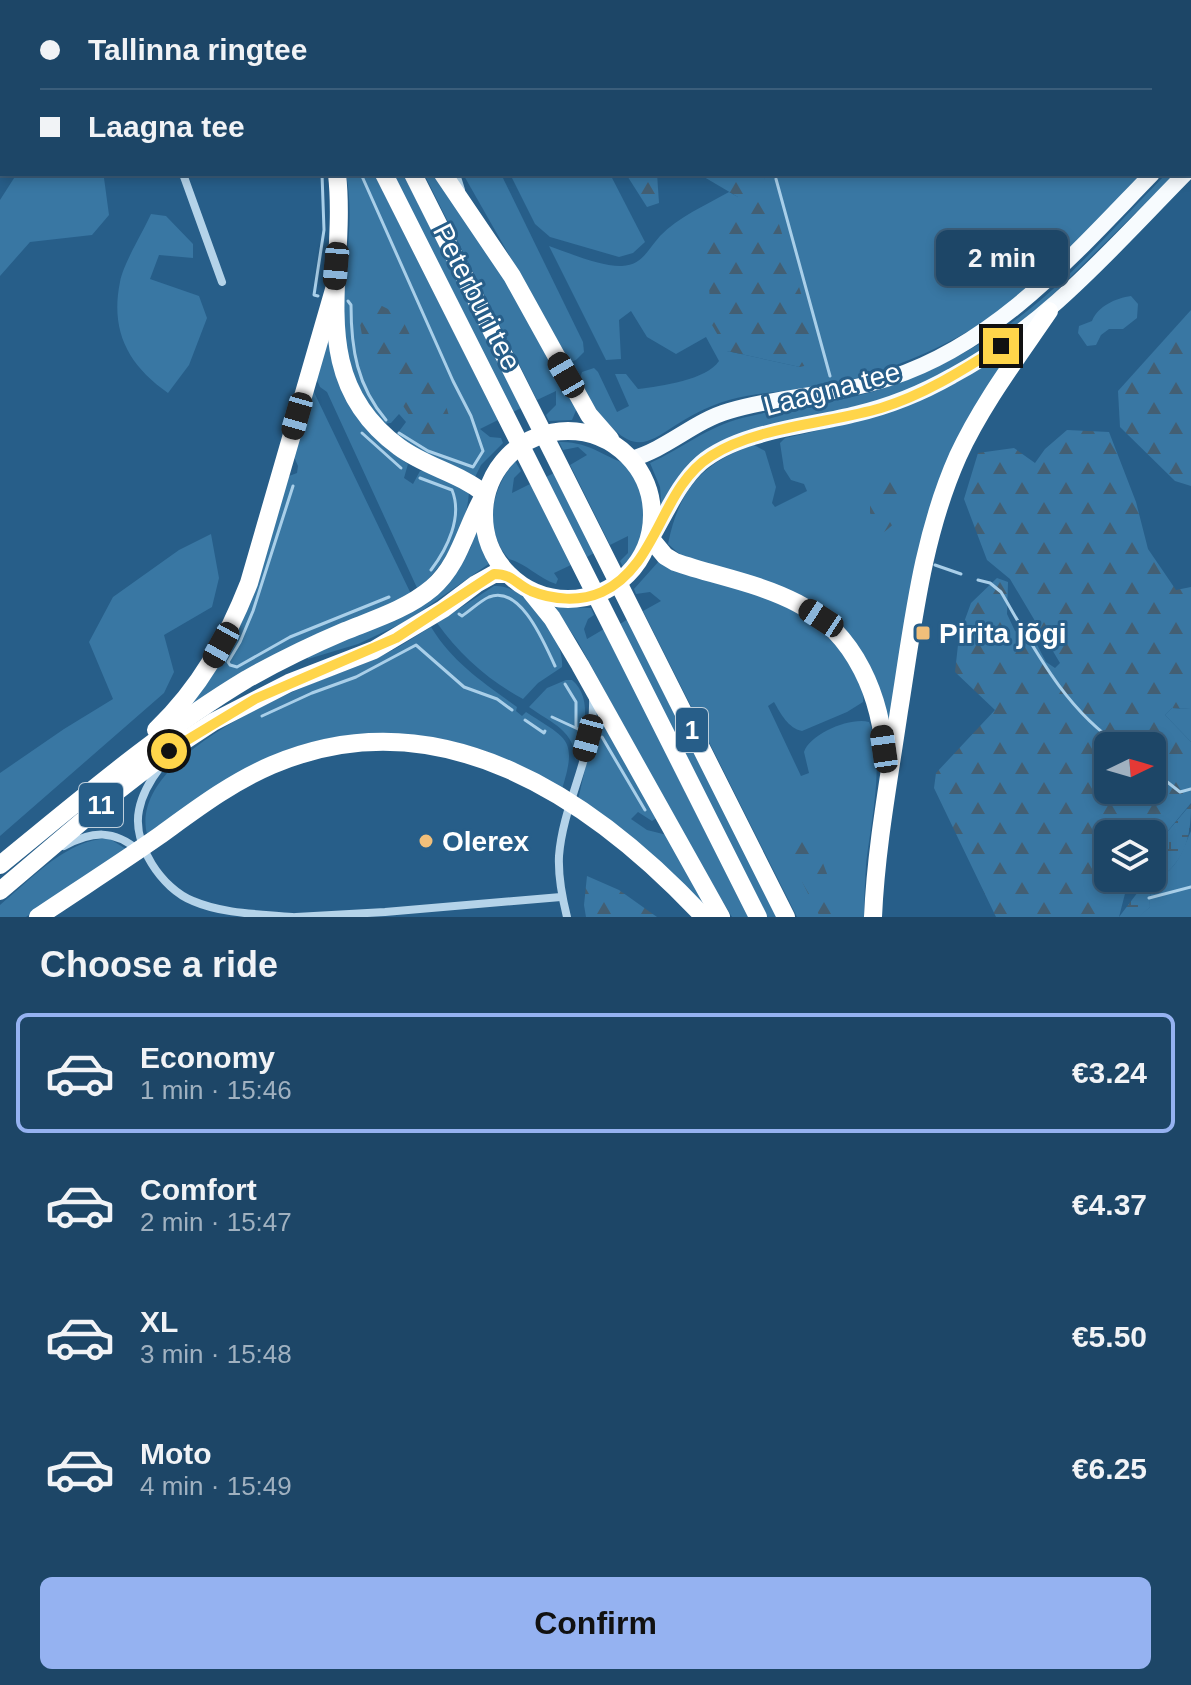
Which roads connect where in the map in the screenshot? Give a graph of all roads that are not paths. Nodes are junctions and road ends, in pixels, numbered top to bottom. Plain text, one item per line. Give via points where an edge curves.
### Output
1 (184, 176) edge
2 (337, 176) edge
3 (385, 176) edge
4 (414, 176) edge
5 (445, 176) edge
6 (457, 176) edge
7 (1150, 176) edge
8 (1183, 176) edge
9 (467, 205) junction
10 (222, 282) dead end
11 (335, 286) junction
12 (1049, 311) junction
13 (614, 443) junction
14 (631, 459) junction
15 (485, 494) junction
16 (651, 539) junction
17 (507, 574) junction
18 (530, 591) junction
19 (592, 687) junction
20 (169, 751) junction
21 (101, 783) junction
22 (886, 796) junction
23 (35, 861) junction
24 (0, 865) edge
25 (154, 865) junction
26 (0, 891) edge
27 (561, 897) junction
28 (38, 917) edge
29 (294, 917) edge
30 (567, 917) edge
31 (704, 917) edge
32 (721, 917) edge
33 (758, 917) edge
34 (786, 917) edge
35 (873, 917) edge

1 - 10 street
2 - 11 highway
3 - 33 highway, Peterburi tee / 1
4 - 34 highway, Peterburi tee / 1
5 - 9 highway
6 - 9 street
7 - 14 main road, Laagna tee via 1061,268 994,323 949,350 860,387 728,411
8 - 12 main road, Laagna tee
9 - 13 highway via 589,415
11 - 15 highway via 336,347 363,412 401,449
11 - 21 highway via 267,526 232,625 181,706
12 - 16 main road, Laagna tee via 953,376 908,398 751,438 712,455 689,476
12 - 22 highway via 981,411 938,509 922,566
13 - 14 highway
13 - 15 highway via 566,430 539,435 505,458
14 - 16 highway via 651,499
15 - 17 highway via 485,533
15 - 21 highway, 11 via 454,561 432,588 405,606 247,679
16 - 18 highway via 640,561 602,592 578,599
16 - 22 highway via 675,562 799,603 844,642 878,705
17 - 18 highway
17 - 20 highway, 11 via 476,584 374,650 255,699
18 - 19 highway
19 - 27 street via 591,723 559,857
19 - 32 highway
20 - 23 highway, 11
20 - 25 street via 144,796 138,824
21 - 24 highway, 11
22 - 35 highway
23 - 25 street via 99,833 120,837
23 - 26 highway, 11
25 - 29 street via 189,900
27 - 29 street
27 - 30 street
28 - 31 highway via 241,780 304,753 366,742 448,748 541,784 643,855

